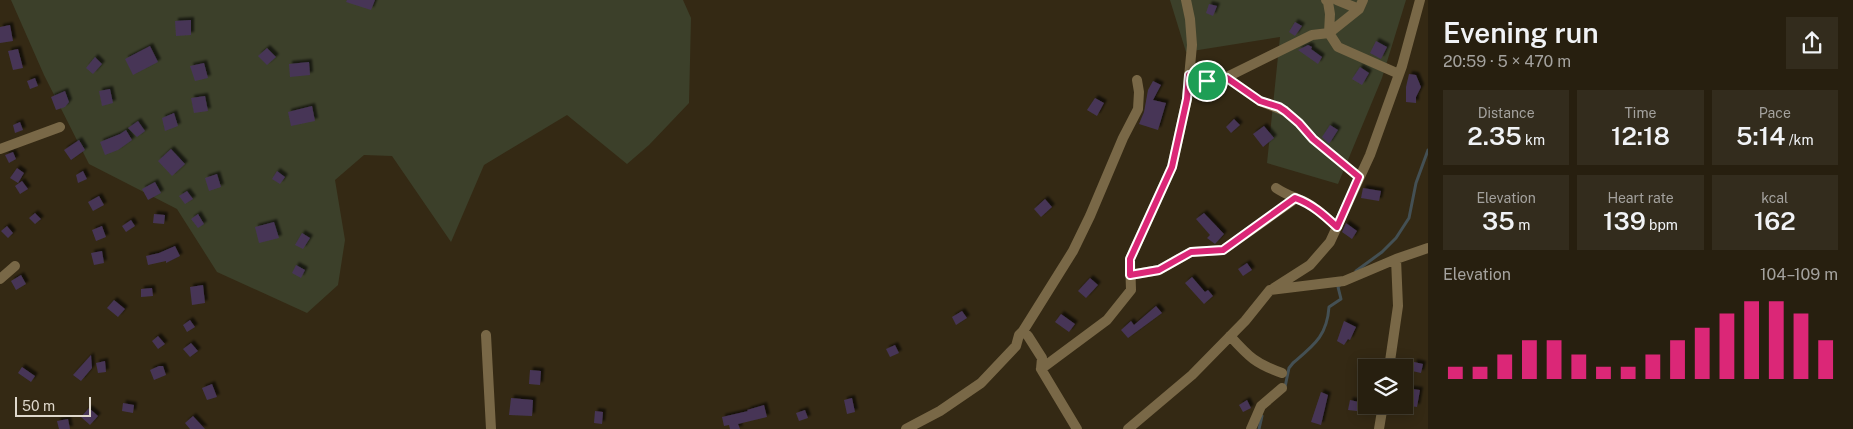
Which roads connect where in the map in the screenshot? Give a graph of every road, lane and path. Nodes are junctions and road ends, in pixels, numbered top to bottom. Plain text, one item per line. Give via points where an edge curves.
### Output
1 (1186, 0) edge
2 (1326, 0) edge
3 (1337, 0) edge
4 (1420, 0) edge
5 (1361, 4) edge
6 (1329, 33) junction
7 (1399, 74) junction
8 (1189, 75) junction
9 (1227, 78) junction
10 (1137, 80) dead end
11 (60, 127) dead end
12 (0, 149) edge
13 (1359, 177) junction
14 (1276, 188) dead end
15 (1295, 198) junction
16 (1337, 227) junction
17 (1428, 248) edge
18 (1396, 259) junction
19 (15, 266) dead end
20 (1130, 275) junction
21 (0, 279) edge
22 (1270, 290) junction
23 (1023, 331) junction
24 (486, 335) dead end
25 (1230, 336) junction
26 (1390, 359) edge
27 (1041, 369) junction
28 (1282, 373) dead end
29 (1282, 388) dead end
30 (1382, 414) edge
31 (491, 429) edge
32 (906, 429) edge
33 (1077, 429) edge
34 (1128, 429) edge
35 (1251, 429) edge
36 (1379, 429) edge

1 - 8 street via 1192,46
2 - 6 street via 1330,14
3 - 5 street
4 - 7 street
5 - 6 street
6 - 7 street via 1338,47
6 - 9 street via 1298,41
7 - 13 street
8 - 9 street via 1221,83
8 - 20 street via 1172,167 1130,259
9 - 13 street via 1260,101 1285,111
10 - 23 street via 1138,109 1090,216 1073,251
11 - 12 street
13 - 16 street
14 - 15 street
15 - 16 street via 1306,202
15 - 20 street via 1223,250 1191,252 1159,270
16 - 22 street via 1330,242 1310,265
17 - 18 street
18 - 22 street via 1344,280
18 - 26 street via 1398,306
19 - 21 street
20 - 27 street via 1131,290 1107,320
22 - 25 street
23 - 27 street via 1042,358
23 - 32 street via 1016,346 981,383
24 - 31 street
25 - 28 street via 1262,366
25 - 34 street via 1192,375
27 - 33 street
29 - 35 street via 1261,406
30 - 36 street

